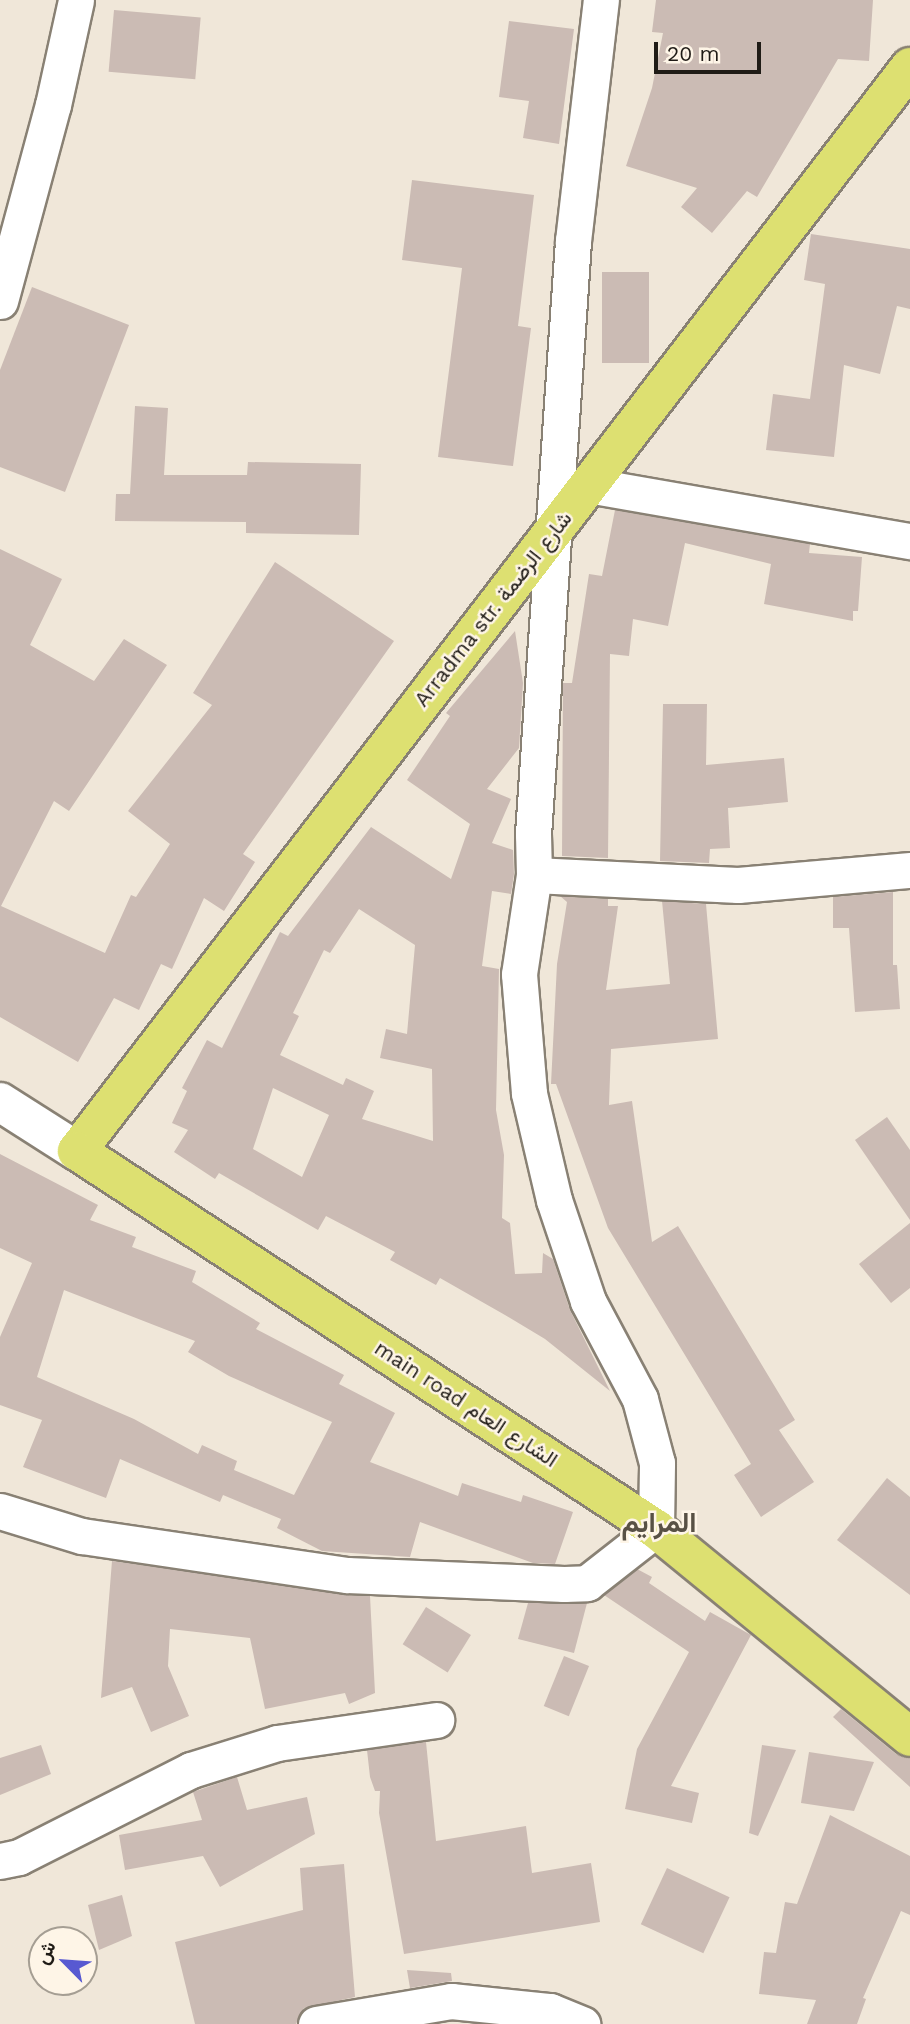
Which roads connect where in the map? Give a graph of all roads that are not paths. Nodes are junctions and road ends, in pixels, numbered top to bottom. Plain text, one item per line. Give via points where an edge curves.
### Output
1 (76, 0) edge
2 (601, 0) edge
3 (910, 67) edge
4 (0, 301) edge
5 (588, 485) junction
6 (553, 531) junction
7 (910, 541) edge
8 (910, 870) edge
9 (534, 875) junction
10 (0, 1102) edge
11 (77, 1150) junction
12 (0, 1511) edge
13 (656, 1529) junction
14 (436, 1720) dead end
15 (910, 1737) edge
16 (0, 1861) edge
17 (316, 2024) edge
18 (583, 2024) edge

1 - 4 street via 54,105
2 - 6 street via 573,242
3 - 5 main road, Arradma str. شارع الرضمة
5 - 6 main road, Arradma str. شارع الرضمة
5 - 7 street
6 - 9 street
6 - 11 main road, Arradma str. شارع الرضمة
8 - 9 street via 738,885
9 - 13 street via 519,974 529,1093 554,1200 588,1301 640,1399 657,1464
10 - 11 main road, main road الشارع العام
11 - 13 main road, main road الشارع العام
12 - 13 street via 82,1536 333,1573 564,1584 587,1583
13 - 15 main road, main road الشارع العام
14 - 16 street via 276,1743 191,1770 19,1857
17 - 18 street via 451,2001 550,2011

